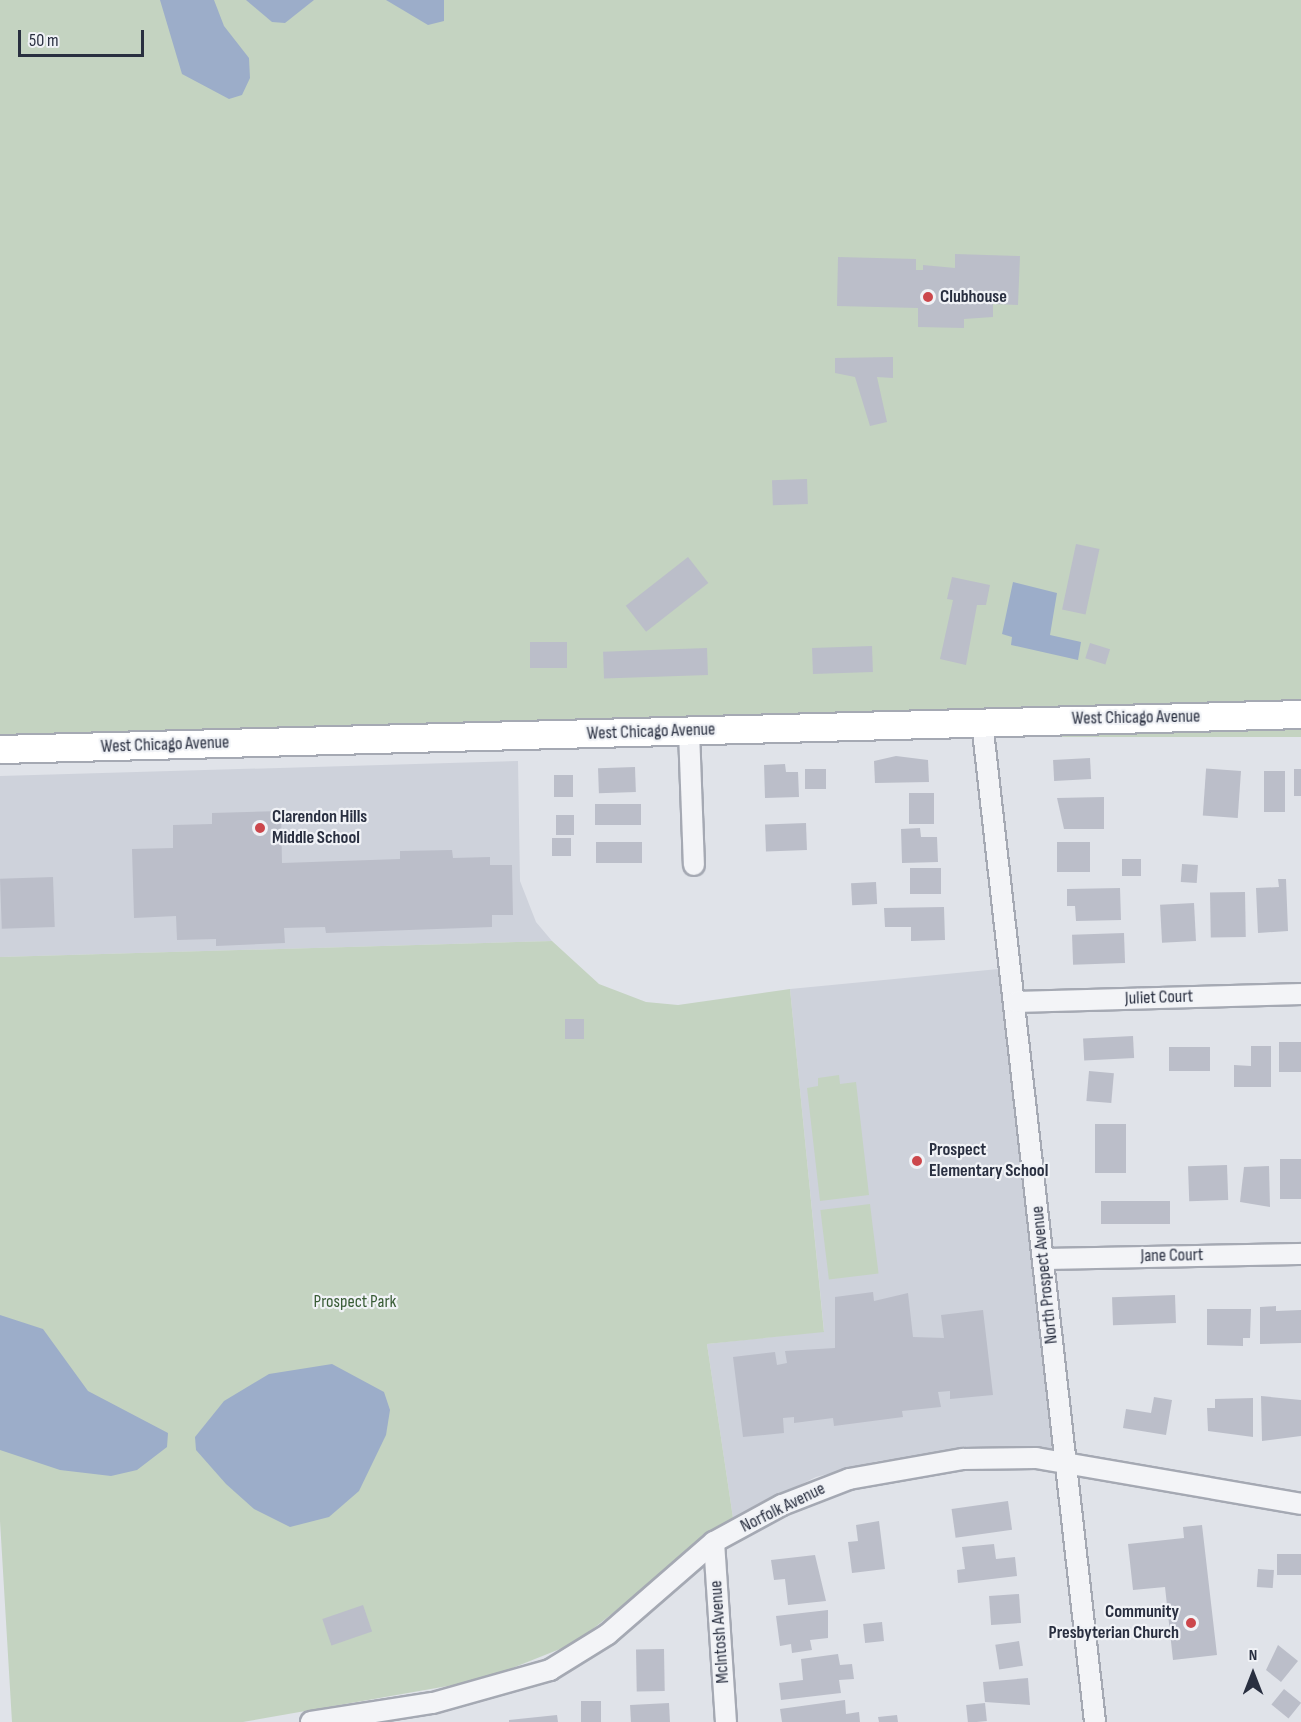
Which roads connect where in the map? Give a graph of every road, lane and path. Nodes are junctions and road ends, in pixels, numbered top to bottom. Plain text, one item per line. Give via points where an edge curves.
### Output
1 (1301, 714) edge
2 (982, 722) junction
3 (689, 731) junction
4 (0, 749) edge
5 (694, 866) dead end
6 (1301, 994) edge
7 (1017, 1002) junction
8 (1301, 1254) edge
9 (1043, 1259) junction
10 (1066, 1462) junction
11 (1301, 1504) edge
12 (714, 1542) junction
13 (434, 1712) edge
14 (311, 1722) edge
15 (726, 1722) edge
16 (1095, 1722) edge

1 - 2 main road, West Chicago Avenue
2 - 3 main road, West Chicago Avenue
2 - 7 street, North Prospect Avenue
3 - 4 main road, West Chicago Avenue
3 - 5 street
6 - 7 street, Juliet Court
7 - 9 street, North Prospect Avenue
8 - 9 street, Jane Court
9 - 10 street, North Prospect Avenue
10 - 11 street, Norfolk Avenue
10 - 12 street, Norfolk Avenue via 963,1459 849,1479 782,1505
10 - 16 street, North Prospect Avenue
12 - 13 street, Norfolk Avenue via 574,1658
12 - 15 street, McIntosh Avenue
13 - 14 street, Norfolk Avenue

